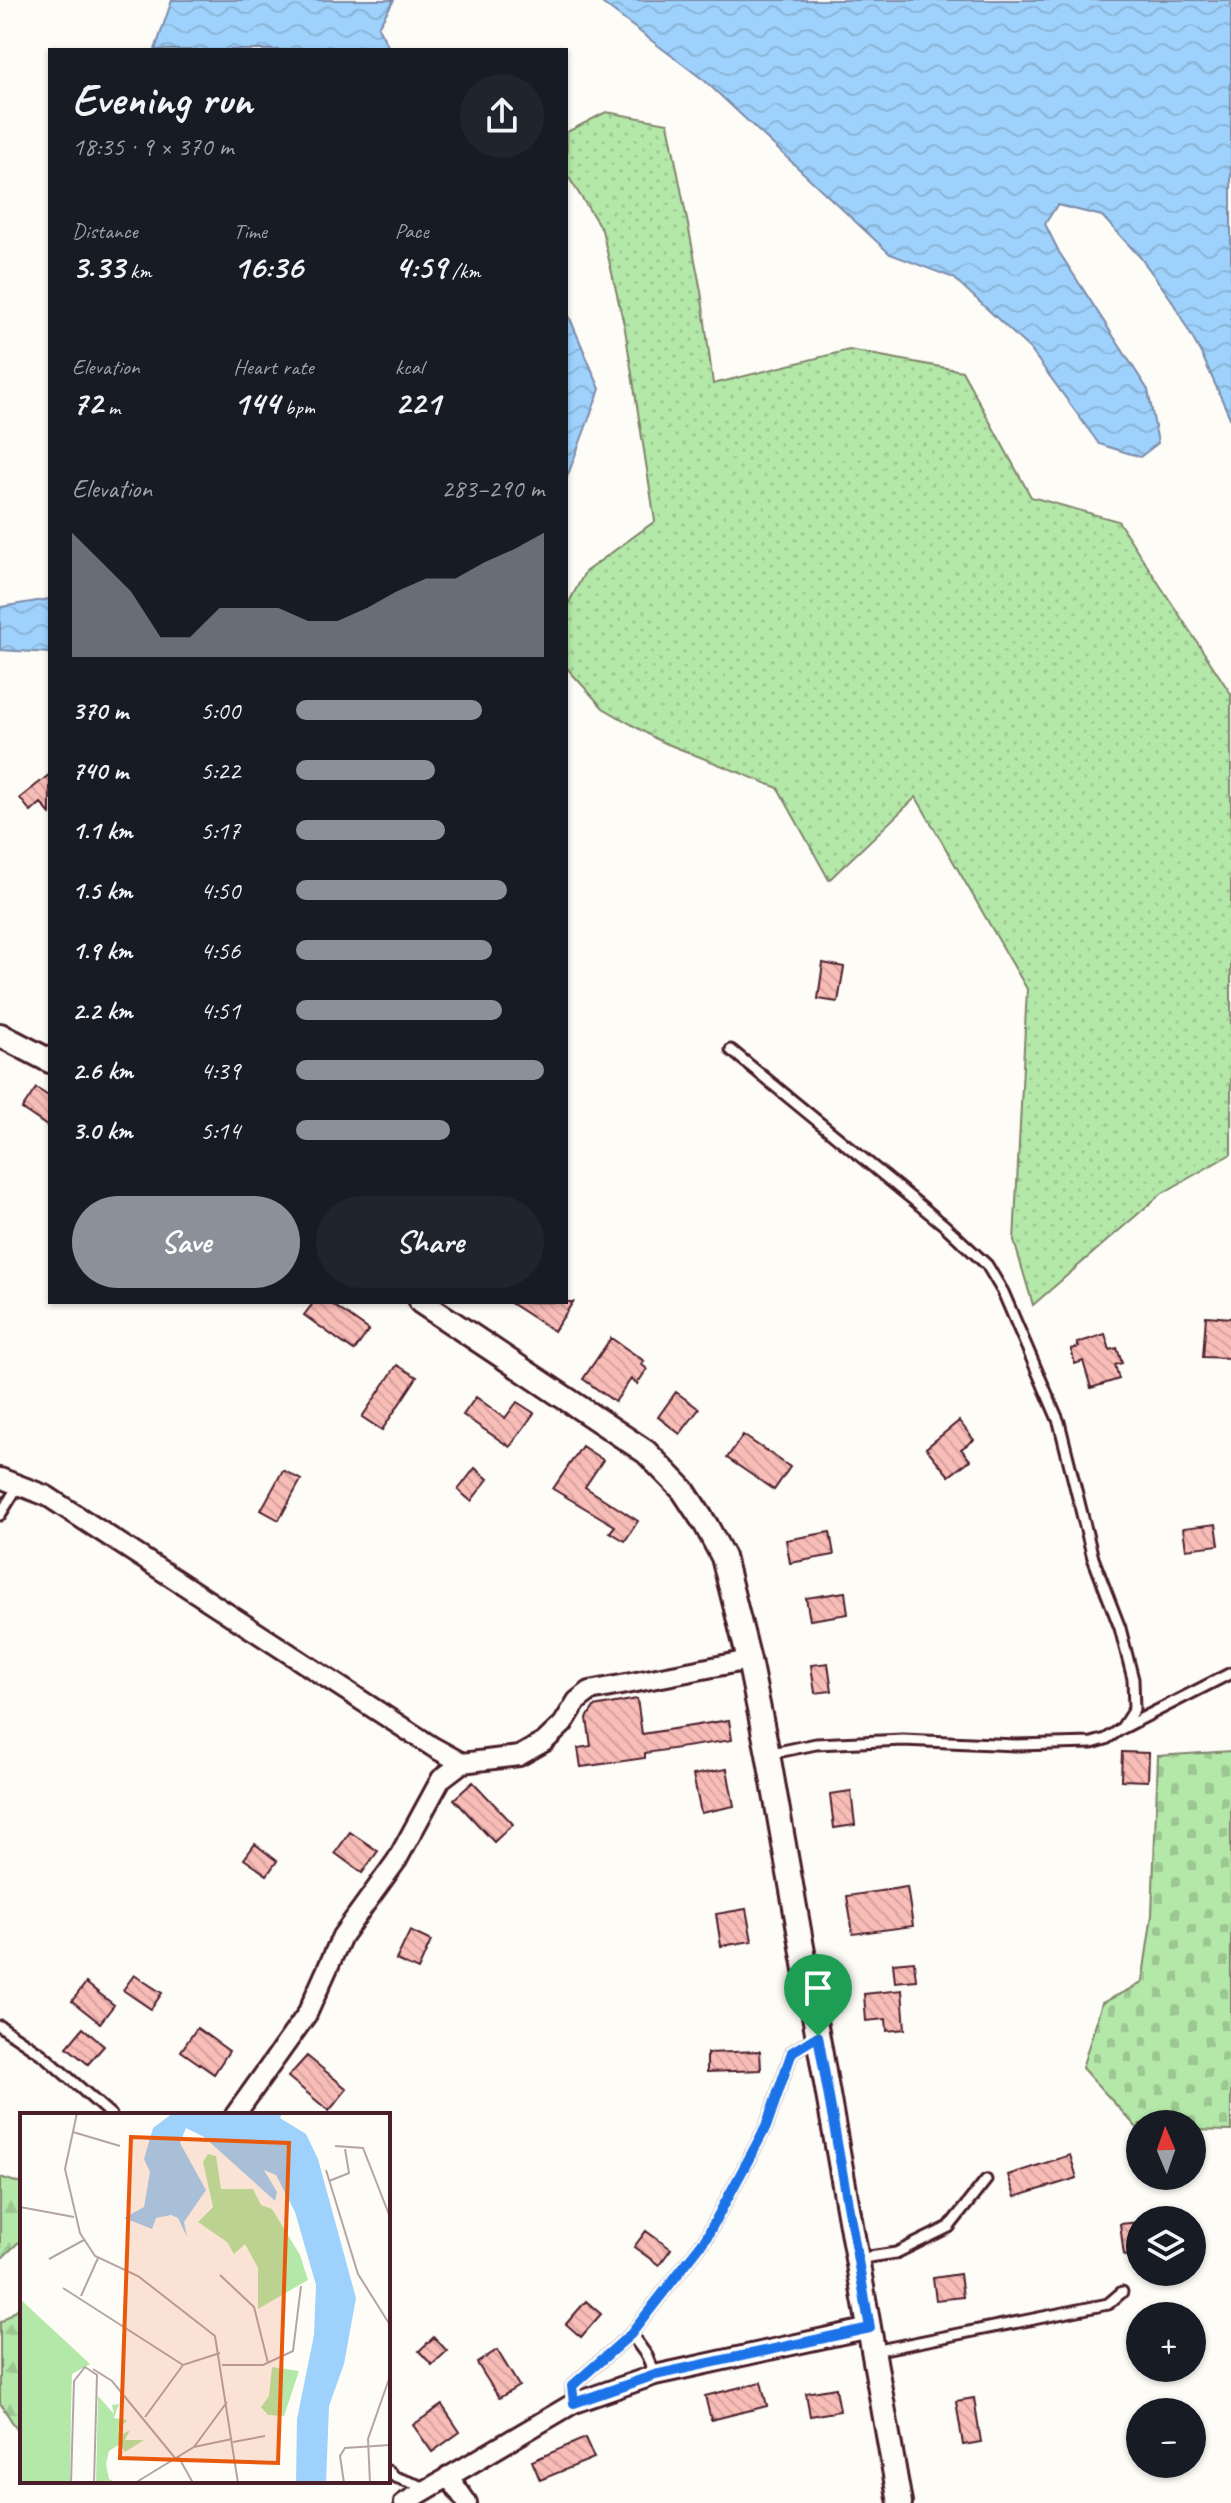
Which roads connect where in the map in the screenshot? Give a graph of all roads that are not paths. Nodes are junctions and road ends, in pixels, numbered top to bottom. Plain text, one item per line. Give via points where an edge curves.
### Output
1 (0, 1035) edge
2 (731, 1050) dead end
3 (48, 1060) edge
4 (424, 1304) edge
5 (0, 1478) edge
6 (18, 1486) junction
7 (0, 1515) edge
8 (749, 1660) junction
9 (1231, 1673) edge
10 (1121, 1729) junction
11 (768, 1754) junction
12 (462, 1763) junction
13 (0, 2026) edge
14 (818, 2036) junction
15 (109, 2113) edge
16 (236, 2113) edge
17 (986, 2180) dead end
18 (856, 2259) junction
19 (1122, 2292) dead end
20 (870, 2328) junction
21 (631, 2334) junction
22 (874, 2351) junction
23 (655, 2375) junction
24 (574, 2403) junction
25 (390, 2473) edge
26 (448, 2476) junction
27 (427, 2488) junction
28 (404, 2503) edge
29 (467, 2503) edge
30 (900, 2503) edge

1 - 3 street
2 - 10 lane via 944,1225 987,1265 1003,1292 1059,1422 1093,1558 1120,1628 1133,1679 1134,1709
4 - 8 street via 646,1452 683,1490 723,1557
5 - 6 street
6 - 7 lane
6 - 12 street via 47,1496
8 - 11 street
8 - 12 street via 590,1691 544,1742 519,1756
9 - 10 lane
10 - 11 lane via 1092,1743 903,1740 816,1744
11 - 14 street
12 - 16 street via 441,1779 397,1860 342,1936 307,2014
13 - 15 lane via 43,2055
14 - 18 street
14 - 21 lane via 792,2052 766,2127 706,2238
17 - 18 lane via 949,2227 896,2253
18 - 20 street
19 - 22 lane via 1108,2304
20 - 22 street
20 - 23 street
21 - 23 lane
21 - 24 lane via 572,2386
22 - 30 street
23 - 24 street
24 - 26 street
25 - 27 lane
26 - 27 street
26 - 29 street
27 - 28 street

